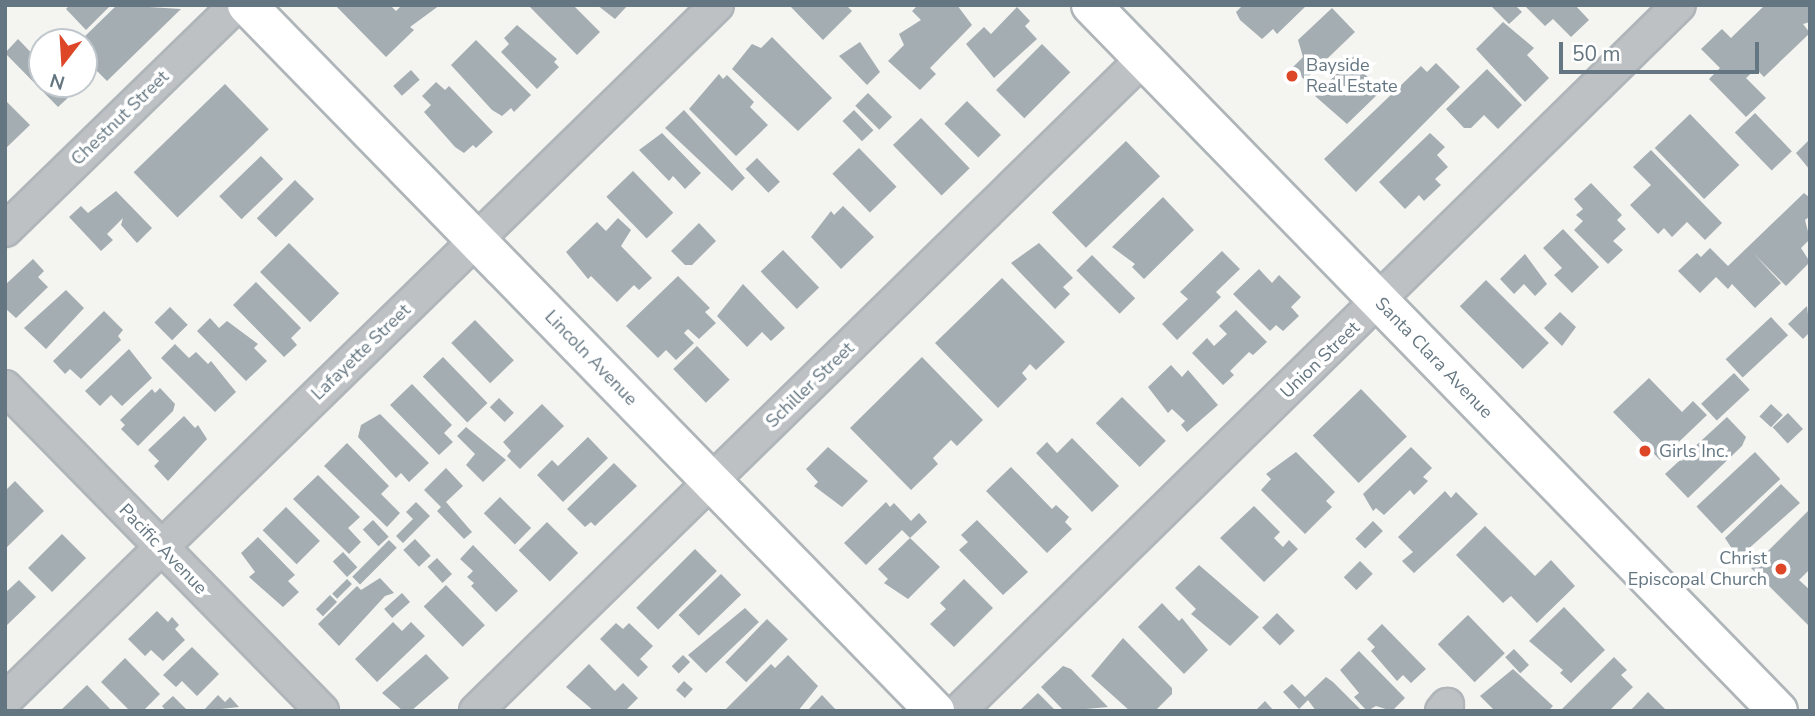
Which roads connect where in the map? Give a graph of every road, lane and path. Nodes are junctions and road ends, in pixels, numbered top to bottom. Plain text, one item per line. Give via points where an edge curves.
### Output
1 (236, 5) edge
2 (247, 5) edge
3 (717, 5) edge
4 (1091, 5) edge
5 (1679, 5) edge
6 (1143, 59) junction
7 (5, 230) edge
8 (476, 240) junction
9 (1379, 302) junction
10 (5, 387) edge
11 (711, 482) junction
12 (161, 547) junction
13 (5, 699) edge
14 (322, 711) edge
15 (476, 711) edge
16 (935, 711) edge
17 (958, 711) edge
18 (1778, 711) edge

1 - 7 street, Chestnut Street
2 - 8 street, Lincoln Avenue
3 - 8 street, Lafayette Street
4 - 6 street, Santa Clara Avenue
5 - 9 street, Union Street
6 - 9 street, Santa Clara Avenue
6 - 11 street, Schiller Street
8 - 11 street, Lincoln Avenue
8 - 12 street, Lafayette Street
9 - 17 street, Union Street
9 - 18 street, Santa Clara Avenue
10 - 12 street, Pacific Avenue
11 - 15 street, Schiller Street
11 - 16 street, Lincoln Avenue
12 - 13 street, Lafayette Street
12 - 14 street, Pacific Avenue

